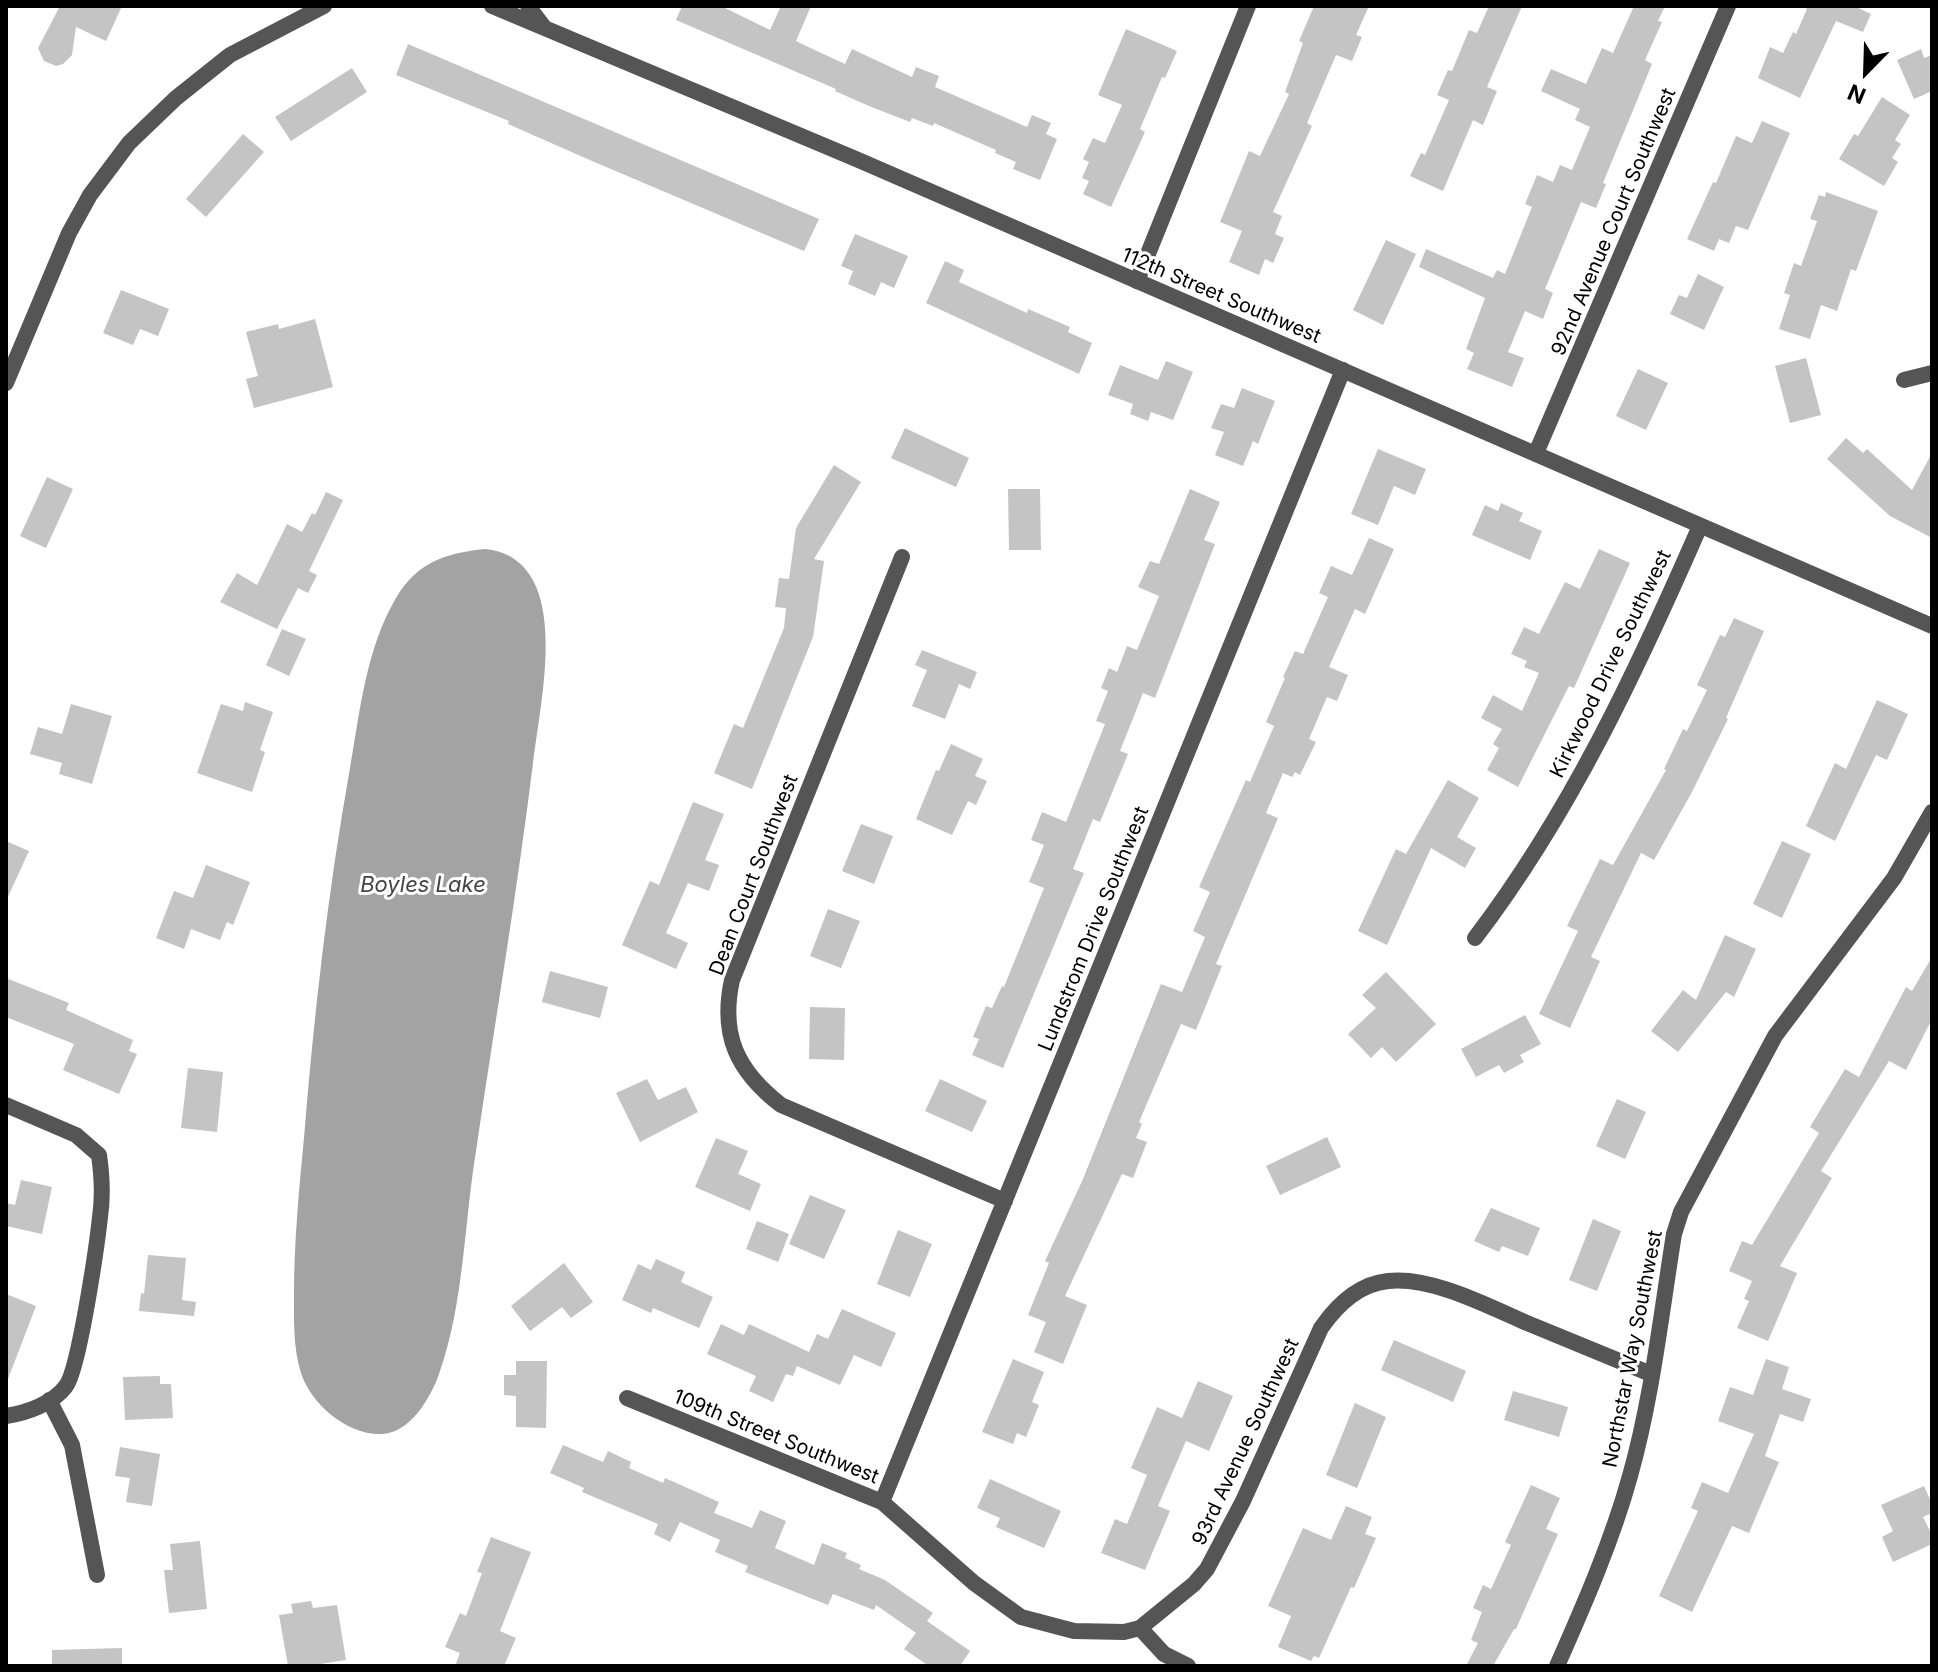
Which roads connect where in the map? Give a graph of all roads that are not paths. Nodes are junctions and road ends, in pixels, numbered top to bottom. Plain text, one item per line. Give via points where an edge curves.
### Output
1 (324, 6) edge
2 (492, 6) edge
3 (528, 6) edge
4 (1248, 6) edge
5 (1728, 6) edge
6 (545, 28) junction
7 (1137, 281) junction
8 (1343, 370) junction
9 (1932, 373) edge
10 (1904, 380) dead end
11 (6, 383) edge
12 (1536, 453) junction
13 (1700, 526) junction
14 (902, 557) dead end
15 (1932, 626) edge
16 (1932, 812) edge
17 (1475, 938) dead end
18 (6, 1105) edge
19 (1005, 1201) junction
20 (1651, 1374) junction
21 (627, 1398) dead end
22 (49, 1400) junction
23 (6, 1416) edge
24 (882, 1502) junction
25 (97, 1575) dead end
26 (1140, 1628) junction
27 (1188, 1666) edge
28 (1557, 1666) edge

1 - 11 street via 230,55 129,143 69,233
2 - 6 street, 112th Street Southwest
3 - 6 street
4 - 7 street
5 - 12 street, 92nd Avenue Court Southwest
6 - 7 street, 112th Street Southwest
7 - 8 street, 112th Street Southwest
8 - 12 street, 112th Street Southwest
8 - 19 street, Lundstrom Drive Southwest
9 - 10 street
12 - 13 street, 112th Street Southwest
13 - 15 street, 112th Street Southwest
13 - 17 street, Kirkwood Drive Southwest via 1594,753 1545,838
14 - 19 street, Dean Court Southwest via 732,980 728,1025 742,1067 781,1105
16 - 20 street, Northstar Way Southwest via 1894,878 1775,1036 1694,1185 1674,1234
18 - 22 street via 76,1135 99,1155 102,1175 76,1358 66,1386
19 - 24 street, Lundstrom Drive Southwest
20 - 26 street, 93rd Avenue Southwest via 1481,1303 1410,1281 1369,1285 1347,1298 1321,1328 1207,1569
20 - 28 street, Northstar Way Southwest via 1630,1478
21 - 24 street, 109th Street Southwest
22 - 23 street
22 - 25 street via 72,1445
24 - 26 street, 109th Street Southwest via 1021,1617 1074,1631
26 - 27 street via 1164,1654

